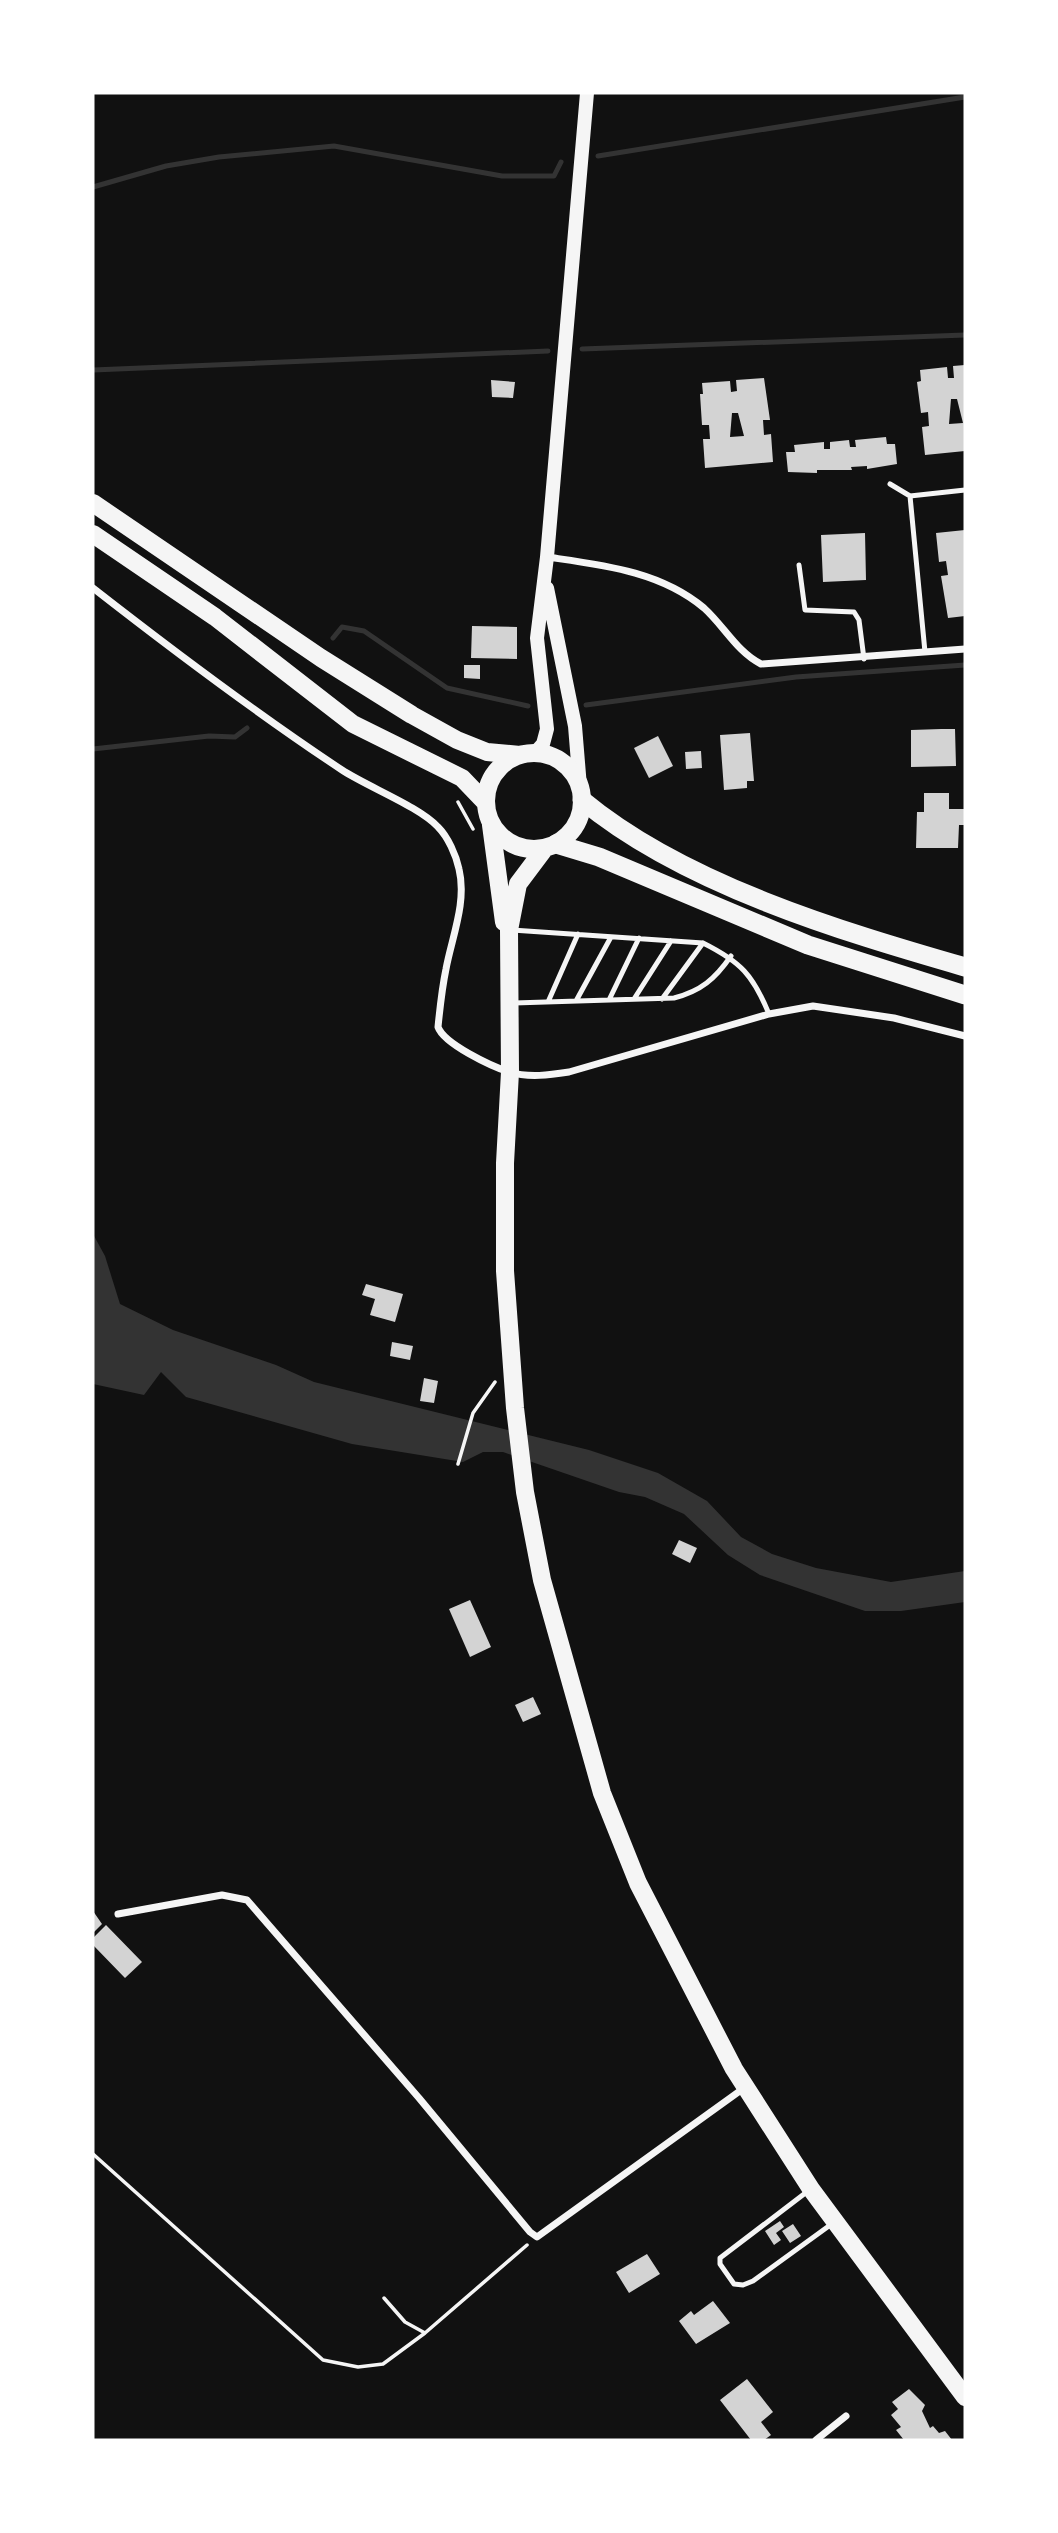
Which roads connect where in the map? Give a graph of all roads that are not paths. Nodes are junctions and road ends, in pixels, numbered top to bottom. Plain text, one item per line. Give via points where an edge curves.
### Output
1 (587, 93) edge
2 (890, 484) dead end
3 (965, 490) edge
4 (909, 496) junction
5 (93, 503) edge
6 (93, 534) edge
7 (547, 556) junction
8 (799, 565) dead end
9 (545, 577) junction
10 (93, 589) edge
11 (965, 649) edge
12 (925, 652) junction
13 (864, 659) junction
14 (527, 754) junction
15 (581, 794) junction
16 (485, 802) junction
17 (490, 822) junction
18 (550, 846) junction
19 (578, 934) junction
20 (509, 935) junction
21 (611, 937) junction
22 (639, 938) junction
23 (671, 941) junction
24 (704, 943) junction
25 (731, 956) junction
26 (965, 967) edge
27 (965, 995) edge
28 (634, 999) junction
29 (662, 999) junction
30 (609, 1000) junction
31 (576, 1001) junction
32 (548, 1002) junction
33 (511, 1003) junction
34 (769, 1014) junction
35 (965, 1036) edge
36 (510, 1072) junction
37 (118, 1914) dead end
38 (745, 2088) junction
39 (811, 2189) junction
40 (836, 2221) junction
41 (965, 2397) edge
42 (846, 2416) dead end
43 (816, 2440) edge

1 - 7 main road
2 - 4 lane
3 - 4 lane
4 - 12 lane
5 - 14 main road via 412,715 487,752
6 - 16 main road via 215,617 353,724 462,778
7 - 9 main road
7 - 13 street via 627,568 672,589 697,603 741,650 761,664
8 - 13 lane via 805,610 854,612
9 - 14 main road via 537,638 547,729 543,744
9 - 15 main road via 575,726
10 - 36 street via 237,699 357,780 438,826 459,869 460,894 438,1027 451,1044
11 - 12 street
12 - 13 street
14 - 15 main road via 563,763
14 - 16 main road via 508,760 491,778
15 - 18 main road via 572,831
15 - 26 highway via 622,830 694,870 822,921
16 - 17 main road
17 - 18 main road via 513,845 526,849
17 - 20 main road
18 - 20 main road via 519,884
18 - 27 highway via 599,857 808,945
19 - 20 lane
19 - 21 lane
19 - 32 lane
20 - 33 main road
21 - 22 lane
21 - 31 lane
22 - 23 lane
22 - 30 lane
23 - 24 lane
23 - 28 lane
24 - 25 lane
24 - 29 lane
25 - 29 lane via 715,979 692,993
25 - 34 lane via 755,981
28 - 29 lane
28 - 30 lane
30 - 31 lane
31 - 32 lane
32 - 33 lane
33 - 36 main road
34 - 35 street via 813,1006 841,1008
34 - 36 street via 569,1072 545,1076
36 - 38 main road via 505,1271 525,1492 542,1580 602,1793 638,1883
37 - 38 street via 222,1895 247,1900 537,2237
38 - 39 main road
39 - 40 main road
39 - 40 lane via 720,2258 734,2284 753,2281
40 - 41 main road
42 - 43 street

